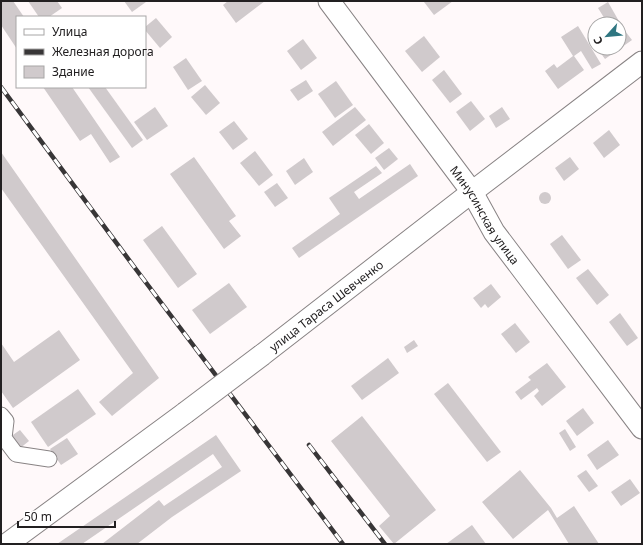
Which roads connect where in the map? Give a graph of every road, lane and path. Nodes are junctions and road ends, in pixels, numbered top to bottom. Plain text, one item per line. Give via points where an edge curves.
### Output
1 (329, 1) edge
2 (642, 62) edge
3 (472, 192) junction
4 (1, 415) edge
5 (642, 428) edge
6 (49, 459) dead end
7 (7, 544) edge

1 - 3 street, Минусинская улица
2 - 3 street, улица Тараса Шевченко
3 - 5 street, Минусинская улица via 494,232
3 - 7 street, улица Тараса Шевченко, bridge via 262,355
4 - 6 street via 6,421 4,438 16,454

